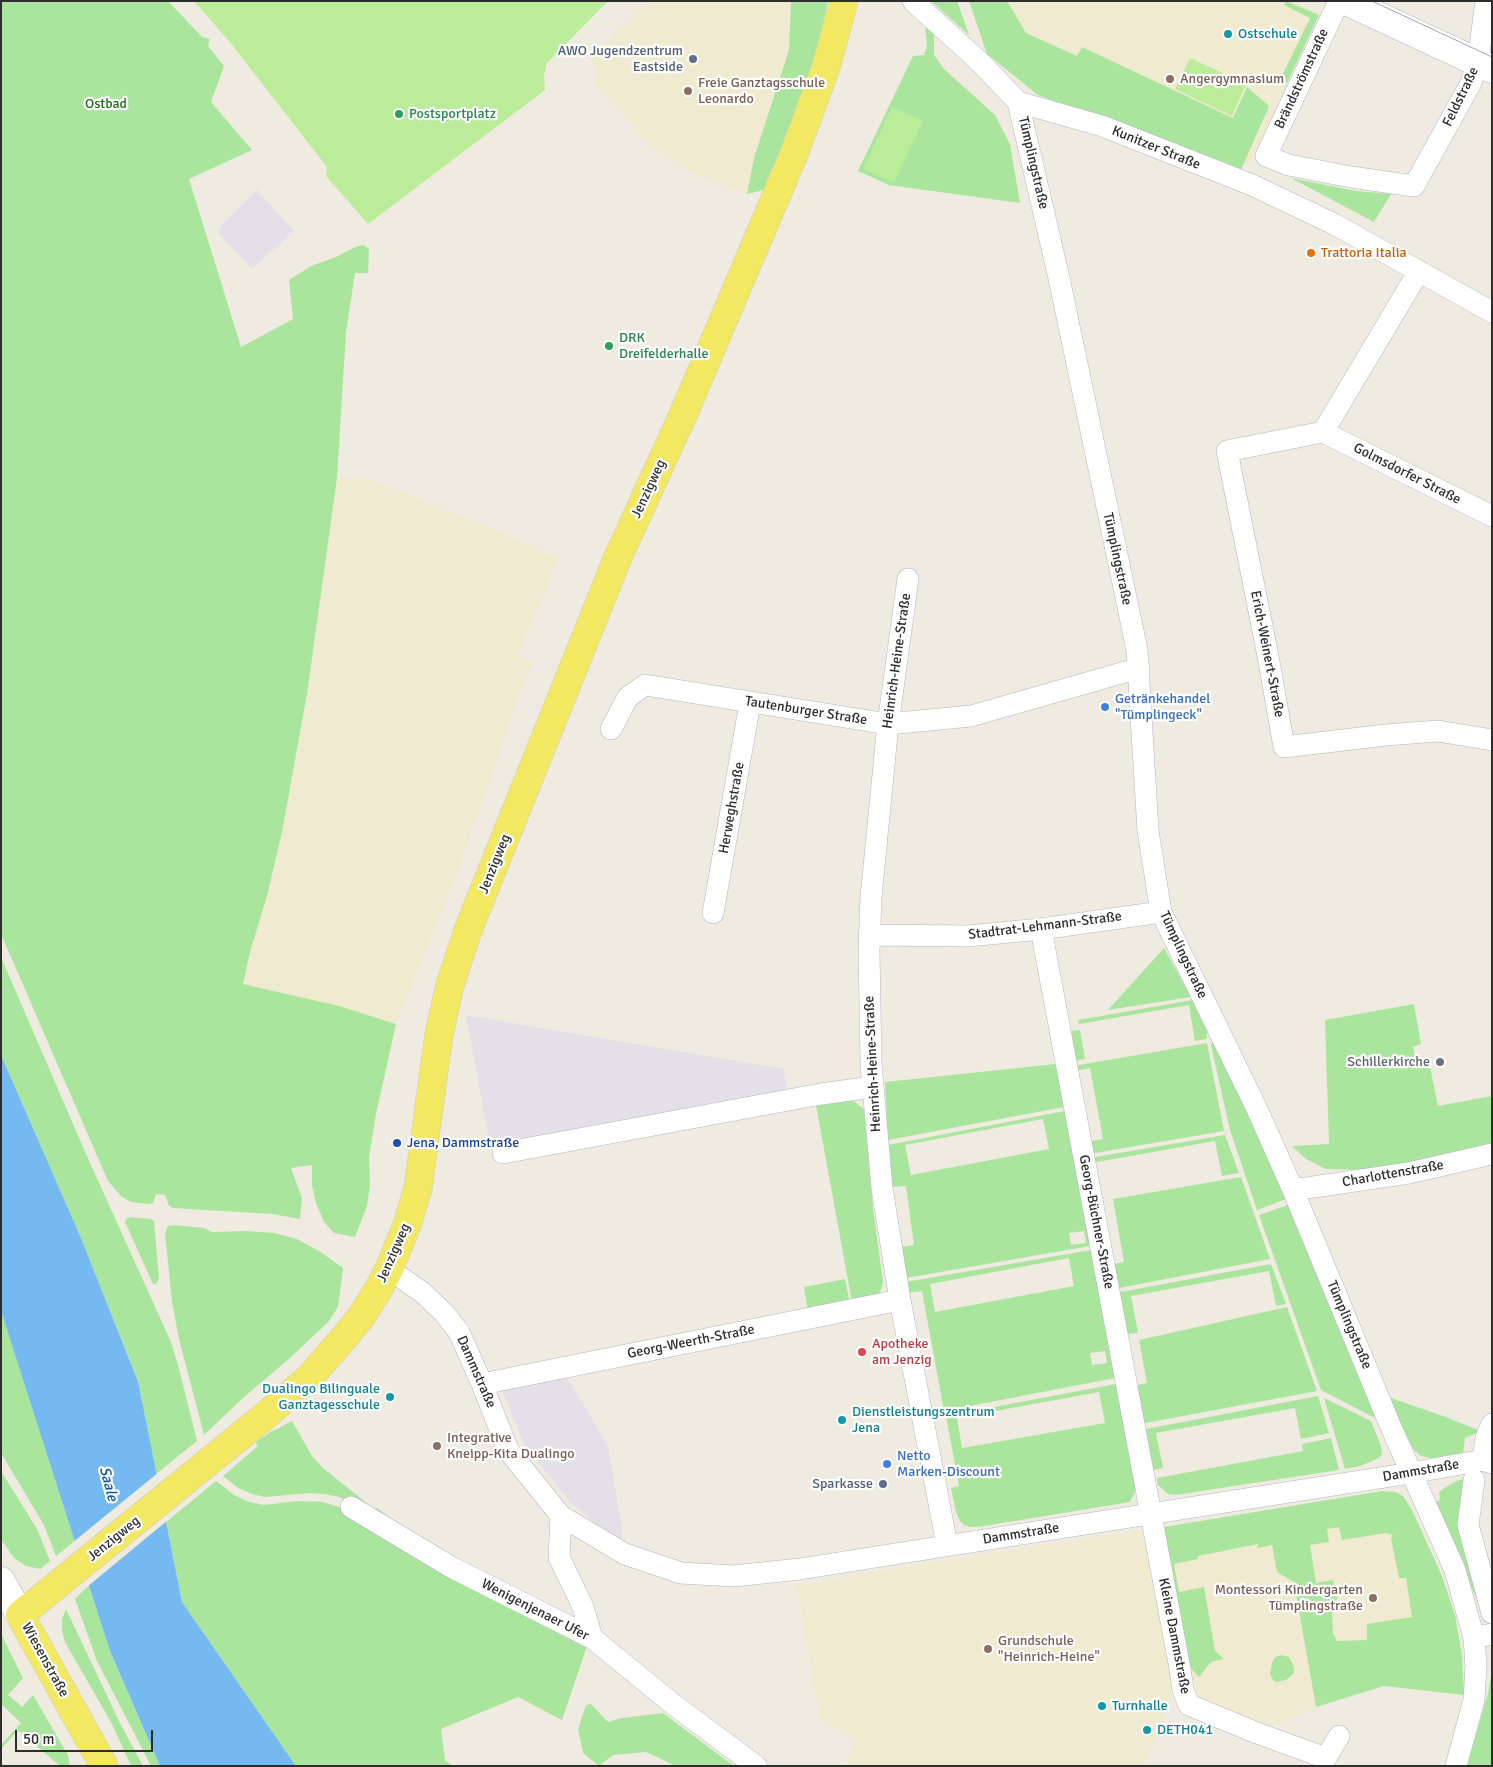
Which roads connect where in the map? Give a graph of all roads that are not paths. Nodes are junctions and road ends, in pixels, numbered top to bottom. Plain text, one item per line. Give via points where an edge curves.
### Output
1 (844, 1) edge
2 (912, 1) edge
3 (1338, 1) edge
4 (1346, 1) edge
5 (1486, 1) edge
6 (1485, 65) edge
7 (1018, 102) junction
8 (1414, 186) joint
9 (1420, 271) junction
10 (1492, 312) edge
11 (1323, 432) junction
12 (1492, 516) edge
13 (908, 579) dead end
14 (1139, 668) junction
15 (750, 703) junction
16 (888, 724) junction
17 (611, 729) dead end
18 (1492, 740) edge
19 (1161, 912) junction
20 (713, 913) dead end
21 (1041, 930) junction
22 (869, 934) junction
23 (872, 1087) junction
24 (503, 1153) dead end
25 (1492, 1154) edge
26 (1293, 1190) junction
27 (389, 1269) junction
28 (900, 1300) junction
29 (482, 1384) junction
30 (1492, 1424) edge
31 (1487, 1462) edge
32 (1411, 1473) junction
33 (1474, 1480) dead end
34 (351, 1506) dead end
35 (1151, 1514) junction
36 (560, 1516) junction
37 (947, 1545) junction
38 (1, 1581) edge
39 (1492, 1613) edge
40 (20, 1615) junction
41 (1483, 1636) edge
42 (592, 1638) junction
43 (1339, 1736) dead end
44 (104, 1766) edge
45 (756, 1766) edge
46 (1456, 1766) edge

1 - 27 main road, Jenzigweg via 826,67 794,154 683,415 618,557 468,930 450,985 439,1034 418,1188
2 - 7 street via 982,64
3 - 8 street, Brändströmstraße via 1266,156 1288,165
4 - 6 street
5 - 6 street, Feldstraße
6 - 8 street, Feldstraße via 1471,83
7 - 9 street, Kunitzer Straße via 1102,126 1252,185 1334,224
7 - 14 street, Tümplingstraße via 1060,278
9 - 10 street, Kunitzer Straße
9 - 11 street
11 - 12 street, Golmsdorfer Straße
11 - 18 street, Erich-Weinert-Straße via 1227,451 1284,747 1438,730
13 - 16 street, Heinrich-Heine-Straße
14 - 16 street, Tautenburger Straße via 971,716
14 - 19 street, Tümplingstraße via 1148,831
15 - 16 street, Tautenburger Straße
15 - 17 street, Tautenburger Straße via 645,685 628,697
15 - 20 street, Herweghstraße
16 - 22 street, Heinrich-Heine-Straße
19 - 21 street, Stadtrat-Lehmann-Straße
19 - 26 street, Tümplingstraße
21 - 22 street, Stadtrat-Lehmann-Straße via 968,936
21 - 35 street, Georg-Büchner-Straße
22 - 23 street, Heinrich-Heine-Straße
23 - 24 street
23 - 28 street, Heinrich-Heine-Straße via 882,1188
25 - 26 street, Charlottenstraße via 1409,1173
26 - 32 street, Tümplingstraße
27 - 29 street, Dammstraße via 444,1313 458,1332
27 - 40 main road, Jenzigweg via 366,1310 308,1378
28 - 29 street, Georg-Weerth-Straße
28 - 37 street, Heinrich-Heine-Straße
29 - 36 street, Dammstraße via 508,1450
30 - 31 street via 1486,1438
31 - 32 street, Dammstraße
32 - 35 street, Dammstraße
32 - 41 street, Tümplingstraße
33 - 39 street via 1468,1525
34 - 42 street, Wenigenjenaer Ufer via 451,1567
35 - 37 street, Dammstraße
35 - 43 street, Kleine Dammstraße via 1183,1690 1189,1705 1326,1758
36 - 37 street, Dammstraße via 626,1554 681,1573 734,1576
36 - 42 street via 560,1557 583,1607
38 - 40 street, Wiesenstraße
40 - 44 main road, Wiesenstraße
41 - 46 street, Tümplingstraße via 1476,1666 1474,1700
42 - 45 street, Wenigenjenaer Ufer via 672,1704

